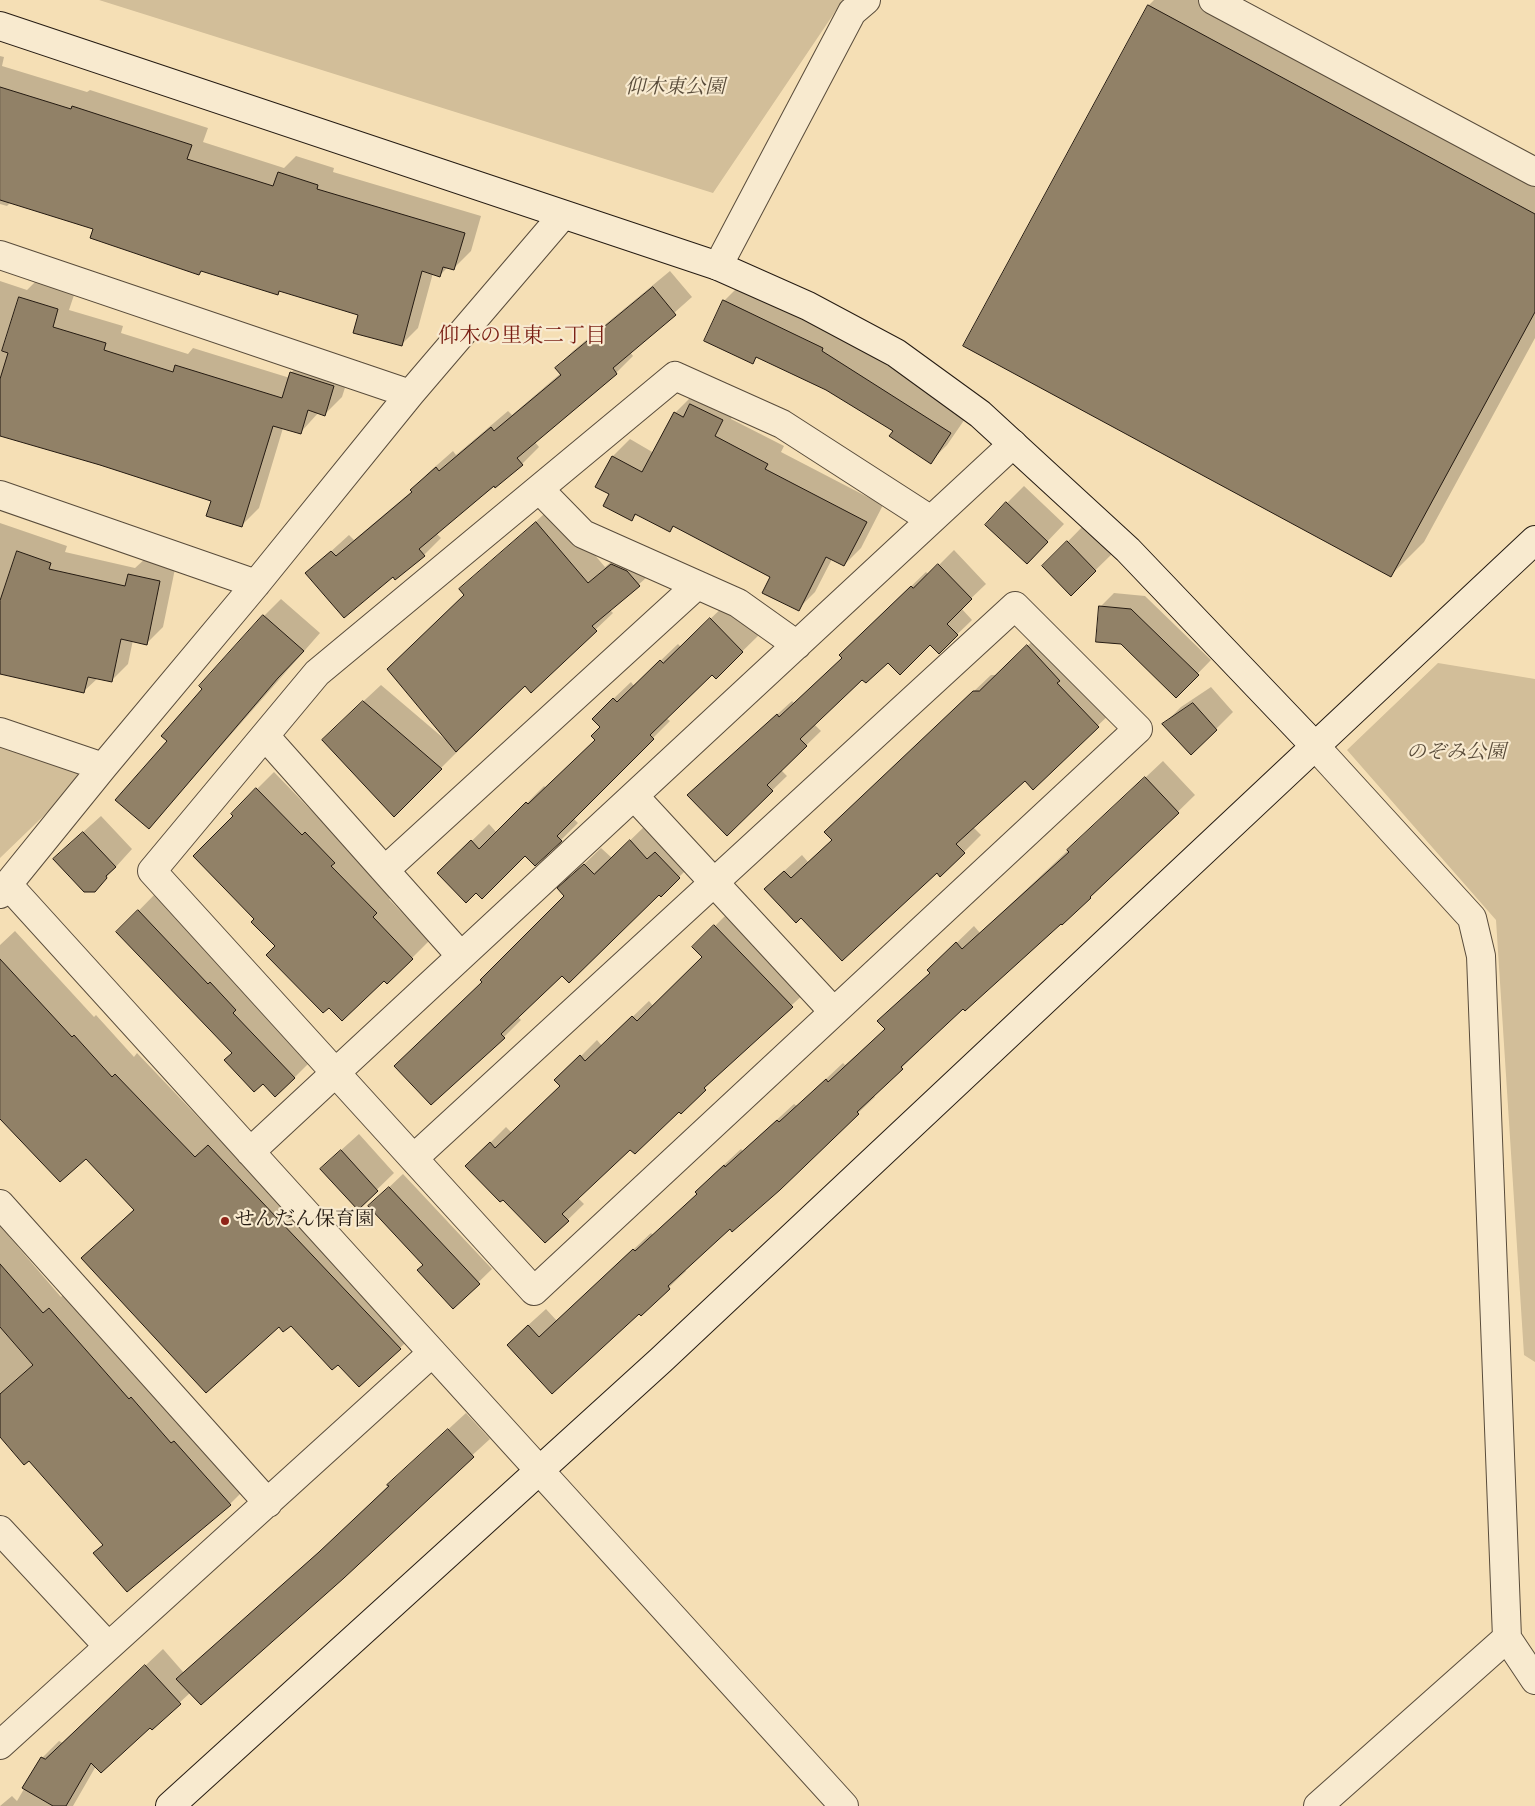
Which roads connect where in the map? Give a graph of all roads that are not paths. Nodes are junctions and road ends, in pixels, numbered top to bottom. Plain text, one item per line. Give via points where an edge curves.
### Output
1 (866, 0) edge
2 (1213, 0) edge
3 (0, 26) edge
4 (1535, 172) edge
5 (563, 216) junction
6 (0, 255) edge
7 (718, 266) junction
8 (410, 394) junction
9 (1013, 444) junction
10 (539, 489) junction
11 (0, 495) edge
12 (931, 520) junction
13 (1535, 540) edge
14 (256, 584) junction
15 (696, 586) junction
16 (796, 645) junction
17 (0, 732) edge
18 (265, 736) junction
19 (1315, 746) junction
20 (102, 767) junction
21 (634, 796) junction
22 (385, 870) junction
23 (714, 883) junction
24 (4, 890) edge
25 (461, 956) junction
26 (833, 1012) junction
27 (336, 1073) junction
28 (250, 1152) junction
29 (414, 1158) junction
30 (0, 1204) edge
31 (432, 1353) junction
32 (538, 1469) junction
33 (268, 1503) junction
34 (0, 1530) edge
35 (1507, 1638) junction
36 (108, 1646) junction
37 (1535, 1680) edge
38 (0, 1744) edge
39 (170, 1806) edge
40 (844, 1806) edge
41 (1318, 1806) edge

1 - 7 street via 852,12
2 - 4 street
3 - 5 street
5 - 7 street
5 - 8 street
6 - 8 street
7 - 9 street via 808,306 896,353 980,414
8 - 14 street
9 - 12 street
9 - 19 street via 1128,550
10 - 12 street via 675,376 782,424
10 - 15 street via 583,534
10 - 18 street via 317,673
11 - 14 street
12 - 16 street
13 - 19 street
14 - 20 street
15 - 16 street via 738,602
15 - 22 street
16 - 21 street
17 - 20 street
18 - 22 street
18 - 27 street via 152,871
19 - 32 street via 661,1360
19 - 35 street via 1472,918 1481,956
20 - 24 street
21 - 23 street
21 - 25 street
22 - 25 street
23 - 26 street
23 - 26 street via 1015,606 1138,728
23 - 29 street
24 - 28 street
25 - 27 street
26 - 29 street via 534,1290
27 - 28 street
27 - 29 street
28 - 31 street
30 - 33 street
31 - 32 street
31 - 33 street
32 - 39 street
32 - 40 street
33 - 36 street
34 - 36 street
35 - 37 street
35 - 41 street
36 - 38 street

